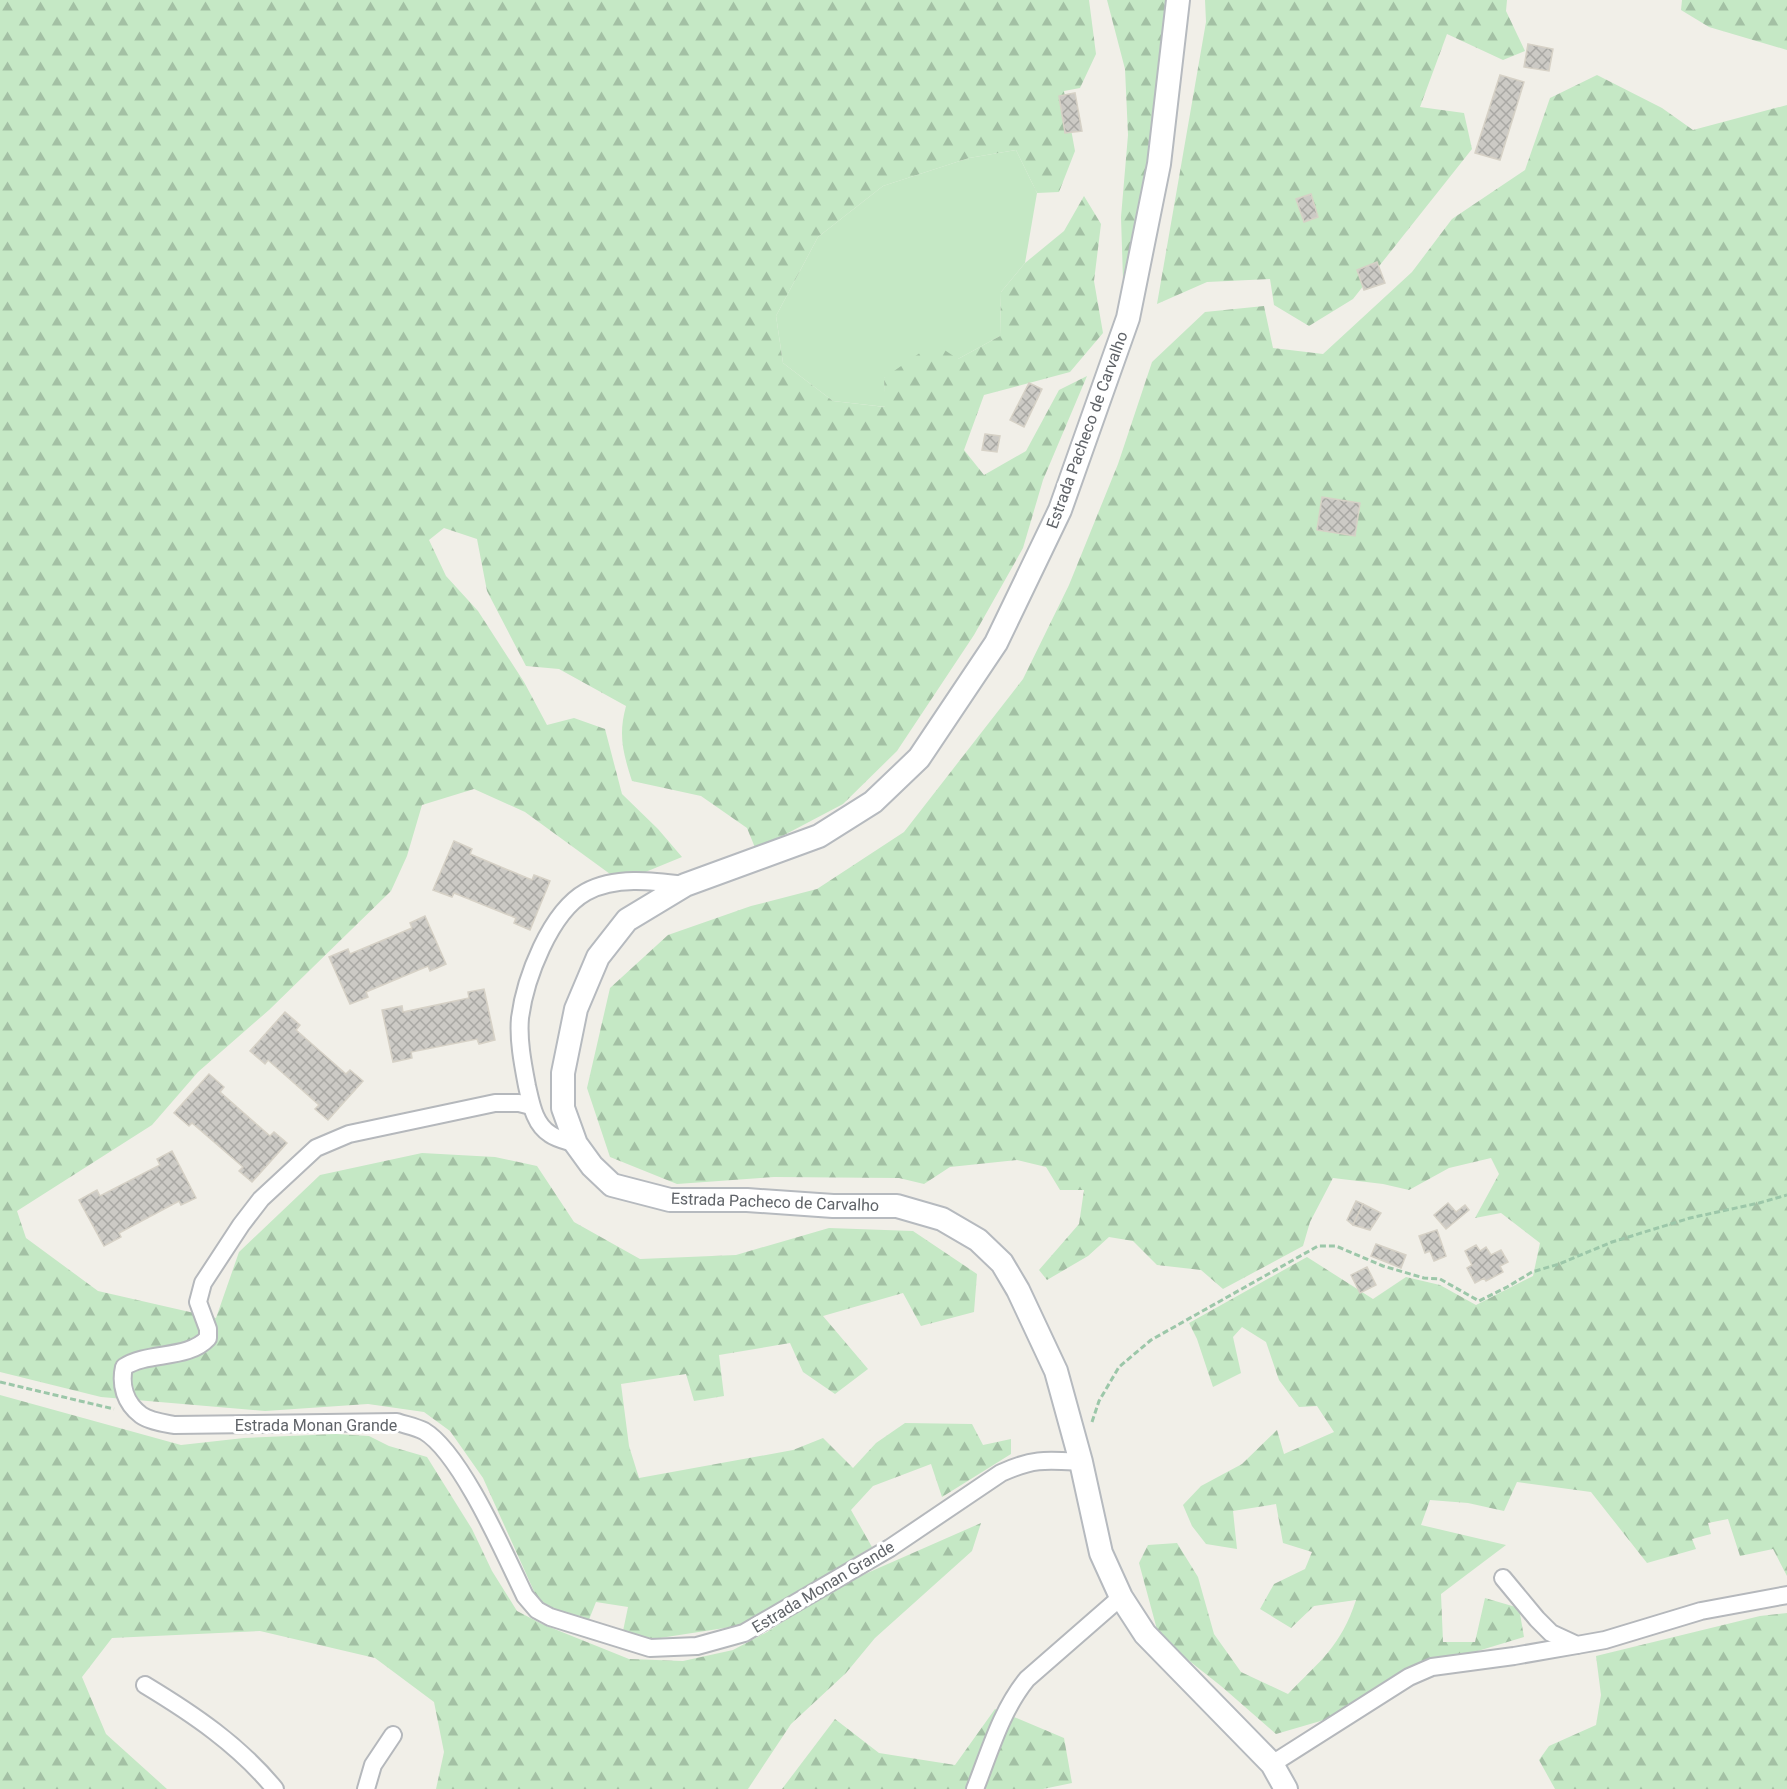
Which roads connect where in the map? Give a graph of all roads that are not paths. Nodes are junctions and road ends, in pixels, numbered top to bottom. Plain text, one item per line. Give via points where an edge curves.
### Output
1 (1178, 0) edge
2 (685, 885) junction
3 (531, 1106) junction
4 (576, 1144) junction
5 (1081, 1462) junction
6 (1503, 1578) dead end
7 (1787, 1594) edge
8 (1121, 1597) junction
9 (1577, 1645) junction
10 (145, 1685) dead end
11 (393, 1736) dead end
12 (1272, 1764) junction
13 (275, 1789) edge
14 (366, 1789) edge
15 (975, 1789) edge
16 (1286, 1789) edge

1 - 2 main road, Estrada Pacheco de Carvalho via 1159,164 1128,318 1060,510 996,643 920,758 873,802 819,836
2 - 3 street via 650,881 612,883 586,892 567,908 546,938 527,981 520,1020 522,1060
2 - 4 main road, Estrada Pacheco de Carvalho via 627,920 598,957 576,1009 563,1073 563,1108
3 - 4 street via 549,1134
3 - 5 street, Estrada Monan Grande via 495,1103 349,1134 316,1148 261,1199 203,1283 198,1302 208,1338 199,1348 134,1360 124,1367 121,1379 127,1400 142,1416 174,1425 397,1422 423,1431 444,1448 460,1471 525,1596 537,1610 650,1648 697,1646 744,1634 890,1548 1001,1473 1037,1460
4 - 5 main road, Estrada Pacheco de Carvalho via 612,1185 670,1200 897,1206 942,1219 978,1240 1002,1263 1056,1371
5 - 8 main road, Estrada Pacheco de Carvalho via 1101,1553
6 - 9 street via 1551,1633
7 - 9 street via 1701,1611
8 - 12 main road, Estrada Pacheco de Carvalho via 1145,1634
8 - 15 street via 1016,1693 1006,1708
9 - 12 street via 1432,1667 1409,1677
10 - 13 street via 194,1715
11 - 14 street via 373,1765
12 - 16 main road, Estrada Pacheco de Carvalho

